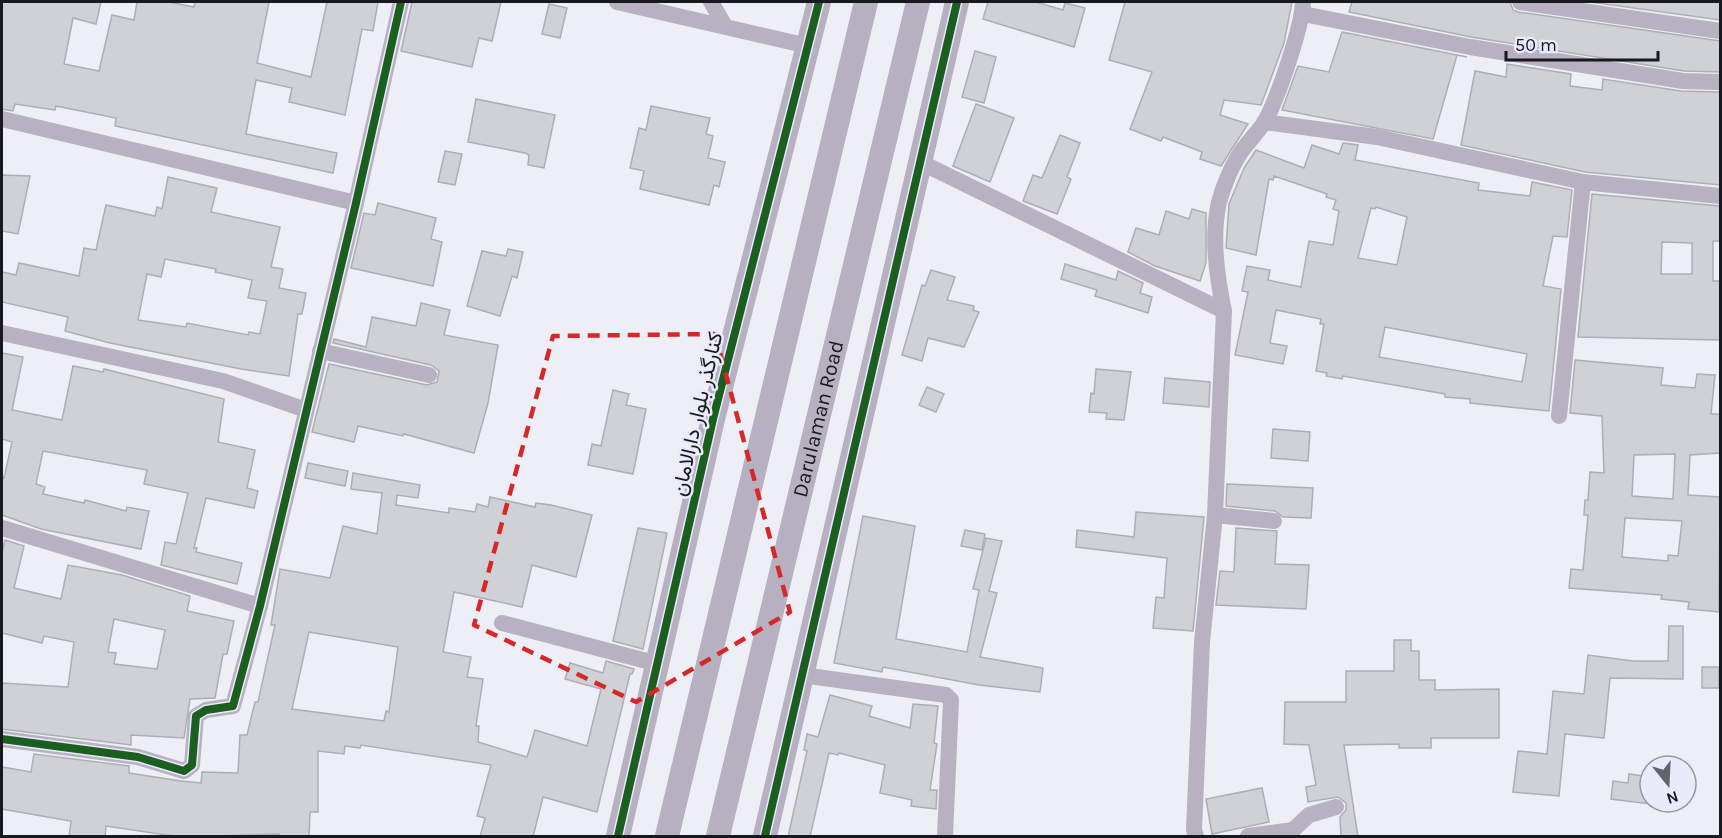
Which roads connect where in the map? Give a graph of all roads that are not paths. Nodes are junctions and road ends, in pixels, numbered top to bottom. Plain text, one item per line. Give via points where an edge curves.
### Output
1 (401, 2) edge
2 (617, 2) edge
3 (711, 2) edge
4 (819, 2) edge
5 (866, 2) edge
6 (918, 2) edge
7 (957, 2) edge
8 (1520, 2) edge
9 (1303, 8) edge
10 (725, 26) junction
11 (1720, 31) edge
12 (808, 45) junction
13 (1720, 82) edge
14 (2, 119) edge
15 (1264, 122) junction
16 (920, 162) junction
17 (1582, 182) junction
18 (1720, 195) edge
19 (356, 203) junction
20 (1224, 311) junction
21 (2, 333) edge
22 (320, 351) junction
23 (429, 375) dead end
24 (306, 410) junction
25 (1559, 416) dead end
26 (1215, 515) junction
27 (1274, 521) dead end
28 (2, 528) edge
29 (260, 606) junction
30 (502, 623) dead end
31 (658, 664) junction
32 (802, 675) junction
33 (2, 739) edge
34 (1336, 807) dead end
35 (618, 837) edge
36 (667, 837) edge
37 (718, 837) edge
38 (765, 837) edge
39 (945, 837) edge
40 (1196, 837) edge
41 (1248, 837) edge

1 - 19 street
2 - 10 street
3 - 10 street
4 - 12 street, کنارگذر بلوار دارالامان
5 - 36 street
6 - 37 street, Darulaman Road
7 - 16 street
8 - 11 street
9 - 13 street via 1482,49 1683,81
9 - 15 street
10 - 12 street
12 - 31 street, کنارگذر بلوار دارالامان via 713,419
14 - 19 street
15 - 17 street via 1377,137
15 - 20 street via 1239,154 1219,202 1215,248
16 - 20 street
16 - 32 street
17 - 18 street
17 - 25 street
19 - 22 street
20 - 26 street
21 - 24 street via 223,381
22 - 23 street
22 - 24 street
24 - 29 street
26 - 27 street
26 - 40 street via 1202,642
28 - 29 street
29 - 33 street via 233,706 206,710 196,716 190,768 184,771 138,757
30 - 31 street
31 - 35 street, کنارگذر بلوار دارالامان
32 - 38 street
32 - 39 street via 946,695 951,700
34 - 41 street via 1309,815 1293,830

